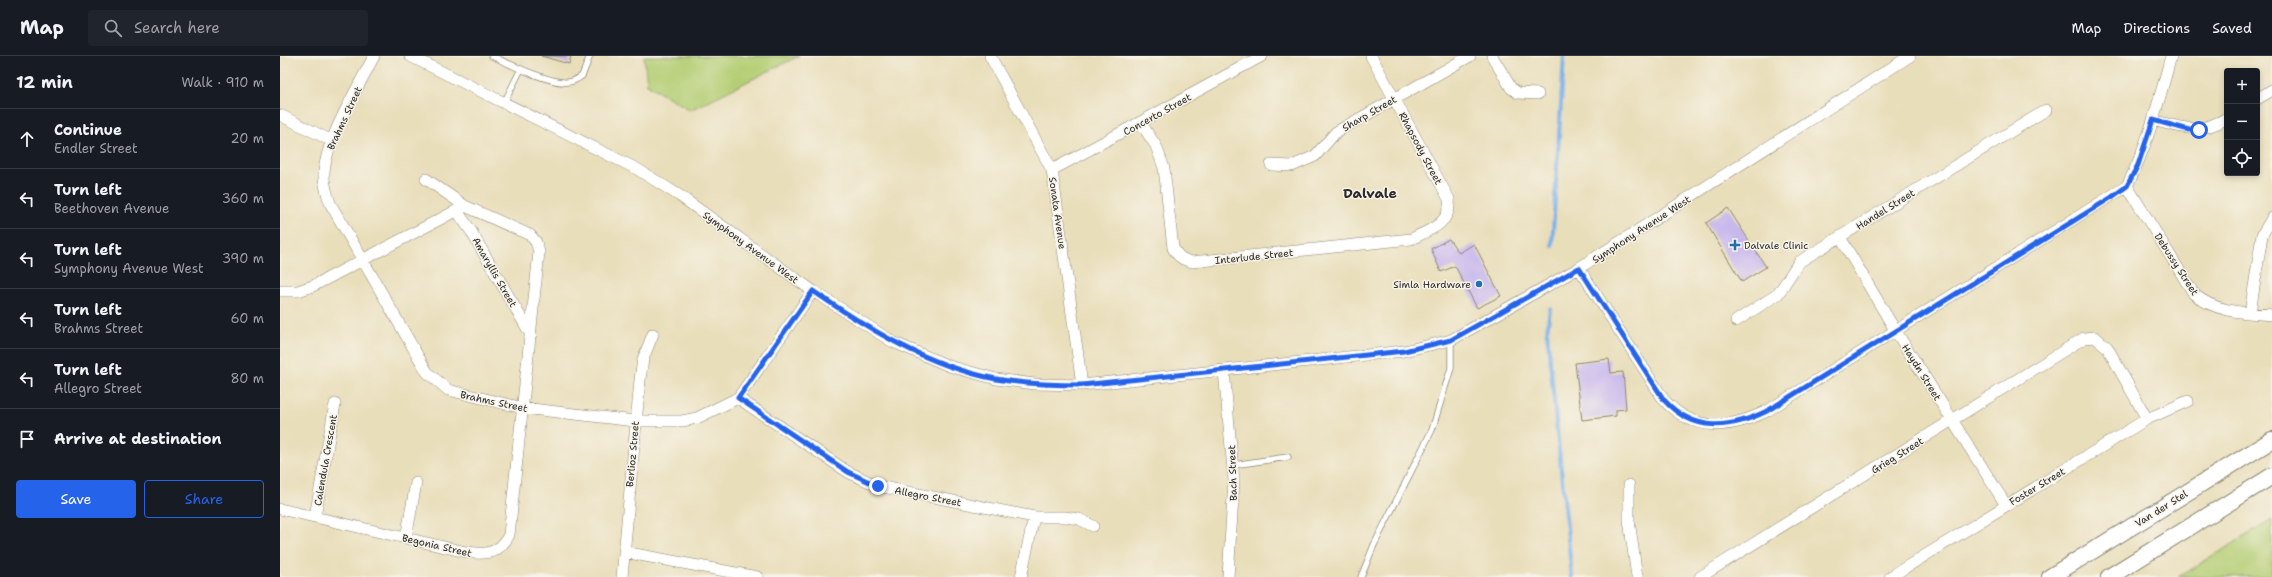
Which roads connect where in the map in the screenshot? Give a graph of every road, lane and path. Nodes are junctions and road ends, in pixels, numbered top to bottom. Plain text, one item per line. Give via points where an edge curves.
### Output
1 (374, 56) edge
2 (410, 56) edge
3 (492, 56) edge
4 (590, 56) edge
5 (990, 56) edge
6 (1262, 56) edge
7 (1371, 56) edge
8 (1470, 56) edge
9 (1492, 56) edge
10 (1910, 56) edge
11 (2171, 56) edge
12 (521, 69) junction
13 (2272, 90) edge
14 (1538, 94) dead end
15 (1395, 98) junction
16 (2260, 98) edge
17 (504, 104) junction
18 (2046, 110) dead end
19 (280, 114) edge
20 (2224, 119) edge
21 (2153, 120) junction
22 (1141, 123) junction
23 (332, 140) junction
24 (1271, 165) dead end
25 (1052, 170) junction
26 (426, 178) dead end
27 (2127, 186) junction
28 (1448, 199) joint
29 (461, 209) junction
30 (2272, 218) edge
31 (1840, 237) junction
32 (365, 260) junction
33 (1579, 268) junction
34 (280, 291) edge
35 (813, 291) junction
36 (2250, 313) junction
37 (2272, 315) edge
38 (1736, 321) dead end
39 (1895, 330) junction
40 (653, 334) dead end
41 (532, 335) junction
42 (1451, 340) junction
43 (1224, 370) junction
44 (1082, 385) junction
45 (738, 398) junction
46 (2188, 401) dead end
47 (335, 404) dead end
48 (524, 408) junction
49 (2147, 420) junction
50 (1952, 421) junction
51 (635, 422) junction
52 (2272, 440) edge
53 (1288, 457) dead end
54 (1233, 465) junction
55 (2272, 476) edge
56 (416, 483) dead end
57 (1629, 485) dead end
58 (2006, 505) junction
59 (280, 509) edge
60 (315, 516) junction
61 (1034, 517) junction
62 (1093, 526) dead end
63 (406, 538) junction
64 (624, 552) junction
65 (622, 577) edge
66 (757, 577) edge
67 (1021, 577) edge
68 (1228, 577) edge
69 (1361, 577) edge
70 (1637, 577) edge
71 (1700, 577) edge
72 (1890, 577) edge
73 (2050, 577) edge
74 (2109, 577) edge

1 - 23 street, Brahms Street
2 - 17 street, Symphony Avenue West
3 - 12 lane
4 - 12 lane via 582,76 567,83
5 - 25 street, Sonata Avenue
6 - 22 street, Concerto Street
7 - 15 street, Rhapsody Street
8 - 15 street, Sharp Street
9 - 14 street via 1511,88 1518,93
10 - 33 street, Symphony Avenue West
11 - 21 street
12 - 17 lane
13 - 16 street
15 - 24 street, Sharp Street via 1336,132 1315,156 1292,166
15 - 28 street, Rhapsody Street
17 - 35 street, Symphony Avenue West via 637,169 680,196
18 - 31 street, Handel Street
19 - 23 street
20 - 21 street via 2199,130 2189,130
21 - 27 street via 2138,165
22 - 25 street, Concerto Street
22 - 28 street, Interlude Street via 1161,156 1173,248 1177,256 1184,261 1200,262 1411,239 1442,222 1450,208
23 - 32 street, Brahms Street via 324,174 325,189 330,203
25 - 44 street, Sonata Avenue
26 - 29 street, Amaryllis Street
27 - 36 street, Debussy Street via 2194,294 2204,303
27 - 39 street
29 - 32 street
29 - 41 street, Amaryllis Street
29 - 41 street, Amaryllis Street via 530,235 536,242 539,265
30 - 36 street via 2262,235
31 - 38 street, Handel Street via 1799,262 1778,294
31 - 39 street, Haydn Street
32 - 34 street via 313,286 298,291
32 - 48 street, Brahms Street via 427,372 437,383 448,390
33 - 39 street via 1664,400 1676,412 1711,425 1746,422
33 - 42 street, Symphony Avenue West
35 - 44 street, Symphony Avenue West via 893,342 949,366 996,379 1036,384
35 - 45 street, Brahms Street
36 - 37 street, Debussy Street
39 - 50 street, Haydn Street
40 - 51 street, Berlioz Street via 643,359
41 - 48 street, Amaryllis Street
42 - 43 street, Symphony Avenue West via 1404,351
42 - 69 lane via 1451,368 1432,430 1374,545
43 - 44 street, Symphony Avenue West
43 - 54 street, Bach Street
45 - 51 street, Brahms Street via 697,418 682,421
45 - 61 street, Allegro Street via 862,480 878,486
46 - 49 street, Foster Street
47 - 60 street, Calendula Crescent
48 - 51 street, Brahms Street
48 - 63 street, Begonia Street via 512,522 504,544 496,551 480,554
49 - 50 street, Grieg Street via 2107,347 2095,337 2084,338
49 - 58 street, Foster Street
50 - 58 street, Haydn Street
50 - 71 street, Grieg Street
51 - 64 street, Berlioz Street
52 - 73 main road, Van der Stel
53 - 54 lane
54 - 68 street, Bach Street via 1233,510
55 - 74 main road
56 - 63 street
57 - 70 street via 1629,520
58 - 72 street, Foster Street
59 - 60 street, Begonia Street
60 - 63 street, Begonia Street
61 - 62 street, Allegro Street via 1066,517 1079,519
61 - 67 street
64 - 65 street, Berlioz Street
64 - 66 street

